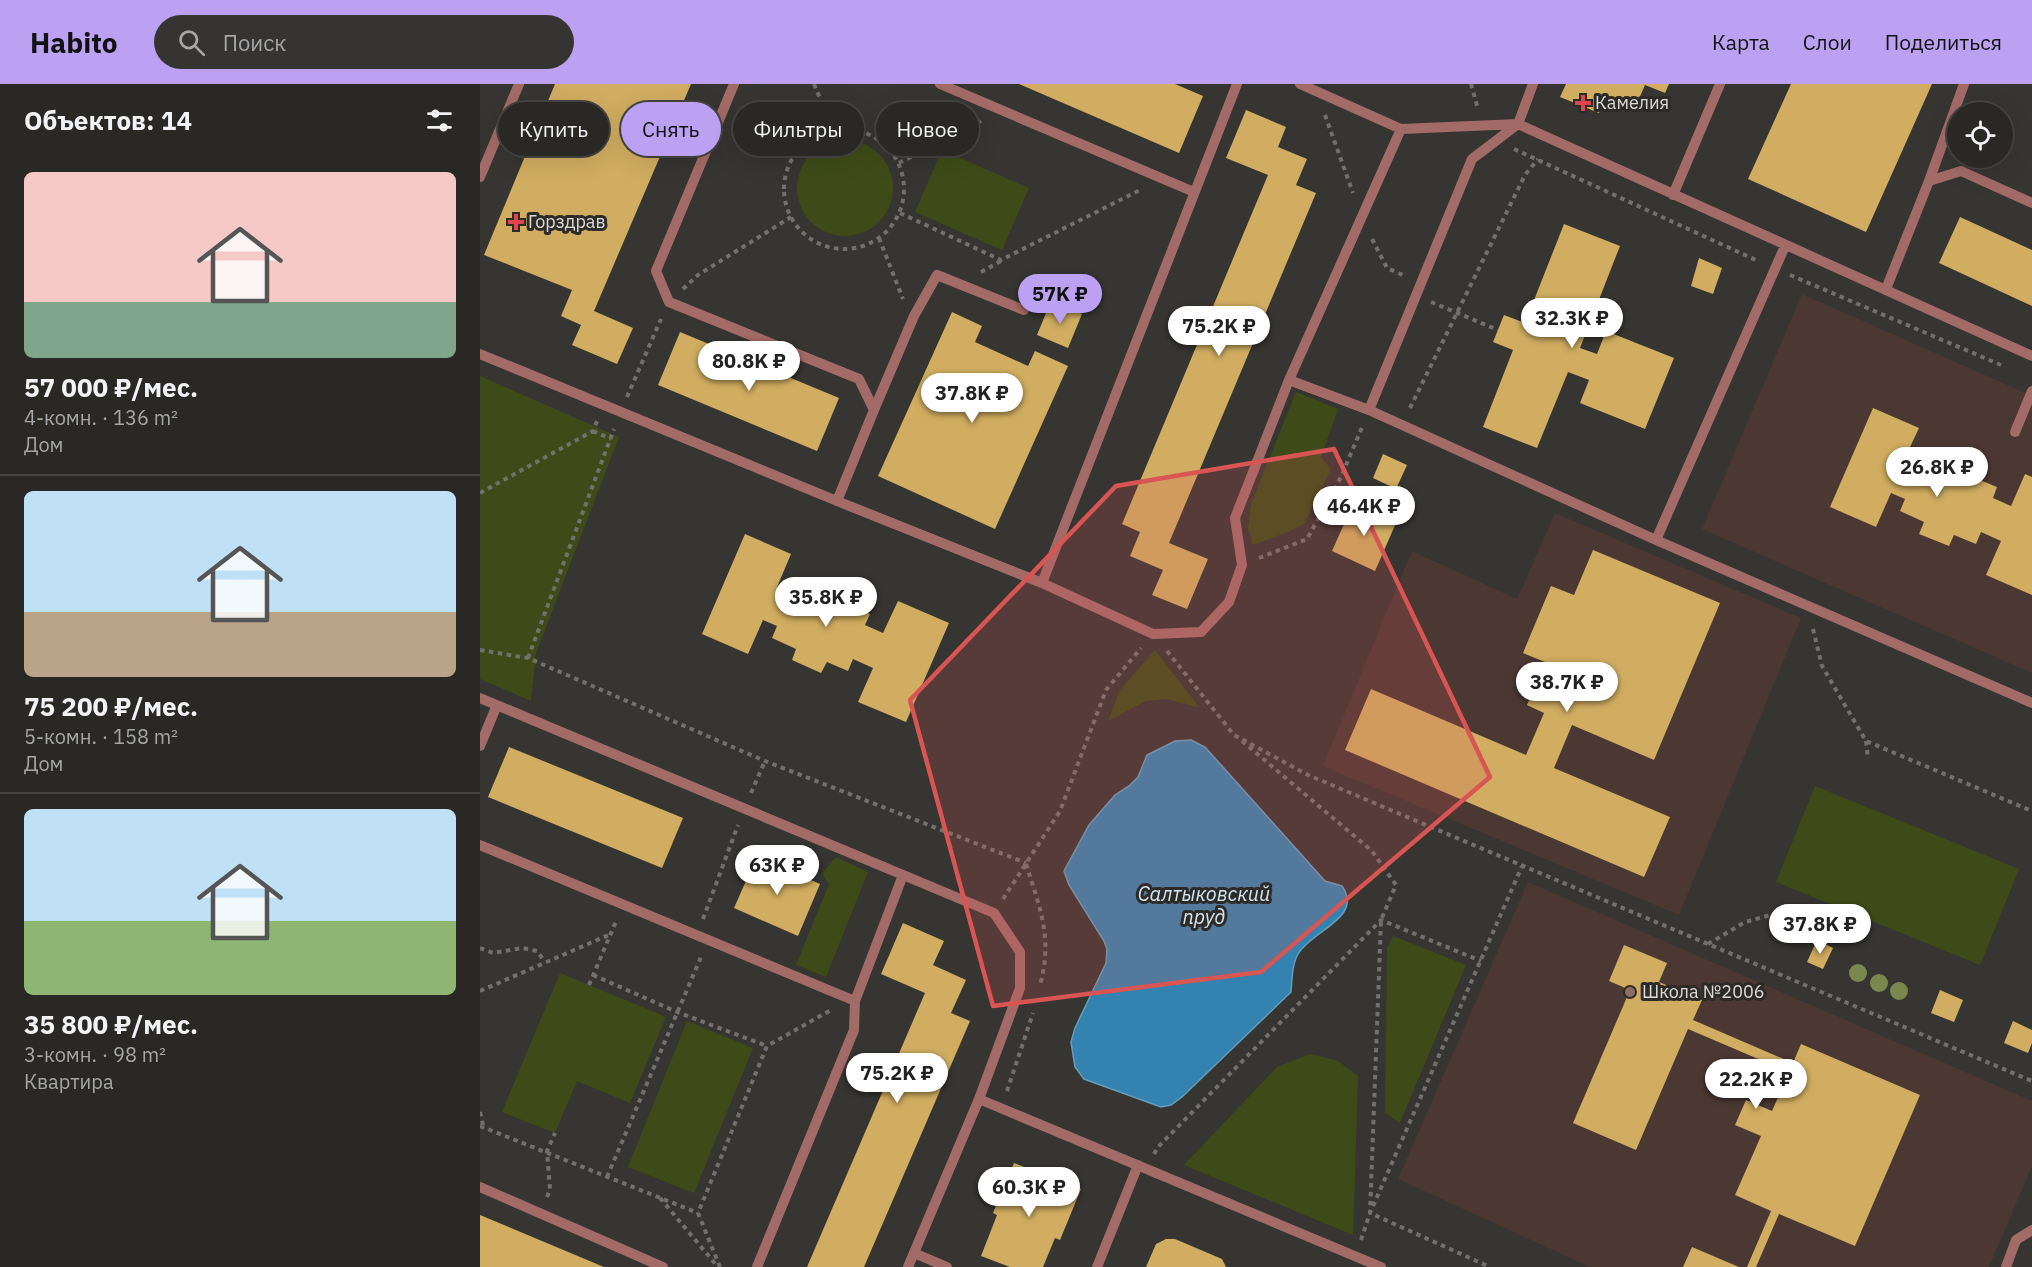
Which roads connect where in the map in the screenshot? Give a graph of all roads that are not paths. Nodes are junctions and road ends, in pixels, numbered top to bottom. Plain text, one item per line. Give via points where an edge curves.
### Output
1 (519, 84) edge
2 (734, 84) edge
3 (940, 84) edge
4 (1237, 84) edge
5 (1299, 84) edge
6 (1533, 84) edge
7 (1720, 84) edge
8 (1964, 84) edge
9 (1518, 124) junction
10 (1401, 129) junction
11 (480, 177) edge
12 (1929, 181) junction
13 (1194, 192) junction
14 (1673, 195) junction
15 (2032, 202) edge
16 (1785, 246) junction
17 (1886, 289) junction
18 (1024, 310) dead end
19 (480, 354) edge
20 (2032, 356) edge
21 (1289, 380) junction
22 (2032, 391) edge
23 (874, 410) junction
24 (1369, 410) junction
25 (2015, 432) dead end
26 (837, 501) junction
27 (1656, 540) junction
28 (1042, 583) junction
29 (480, 698) edge
30 (2032, 703) edge
31 (497, 705) junction
32 (480, 746) edge
33 (480, 845) edge
34 (903, 875) junction
35 (855, 1001) junction
36 (979, 1099) junction
37 (1143, 1166) junction
38 (480, 1187) edge
39 (2032, 1230) edge
40 (914, 1253) junction
41 (663, 1267) edge
42 (757, 1267) edge
43 (908, 1267) edge
44 (947, 1267) edge
45 (1097, 1267) edge
46 (1381, 1267) edge
47 (2007, 1267) edge

1 - 11 lane
2 - 23 lane via 656,271 669,302 859,379
3 - 13 lane
4 - 13 lane
5 - 10 lane
6 - 9 lane
7 - 14 lane
8 - 12 lane
9 - 10 lane
9 - 14 lane
9 - 24 lane via 1472,159
10 - 21 lane
12 - 15 lane via 1961,171
12 - 17 lane
13 - 28 lane
14 - 16 lane
16 - 17 lane
16 - 27 lane
17 - 20 lane
18 - 23 lane via 937,275 914,316
19 - 26 lane
21 - 24 lane
21 - 28 lane via 1235,518 1242,565 1229,602 1201,632 1153,634
22 - 25 lane
23 - 26 lane
24 - 27 lane
26 - 28 lane
27 - 30 lane
29 - 31 lane
31 - 32 lane
31 - 34 lane
33 - 35 lane
34 - 35 lane
34 - 36 lane via 994,913 1020,952 1020,988
35 - 42 lane via 854,1030
36 - 37 lane
36 - 40 lane
37 - 45 lane
37 - 46 lane
38 - 41 lane
39 - 47 lane via 2016,1240
40 - 43 lane
40 - 44 lane

